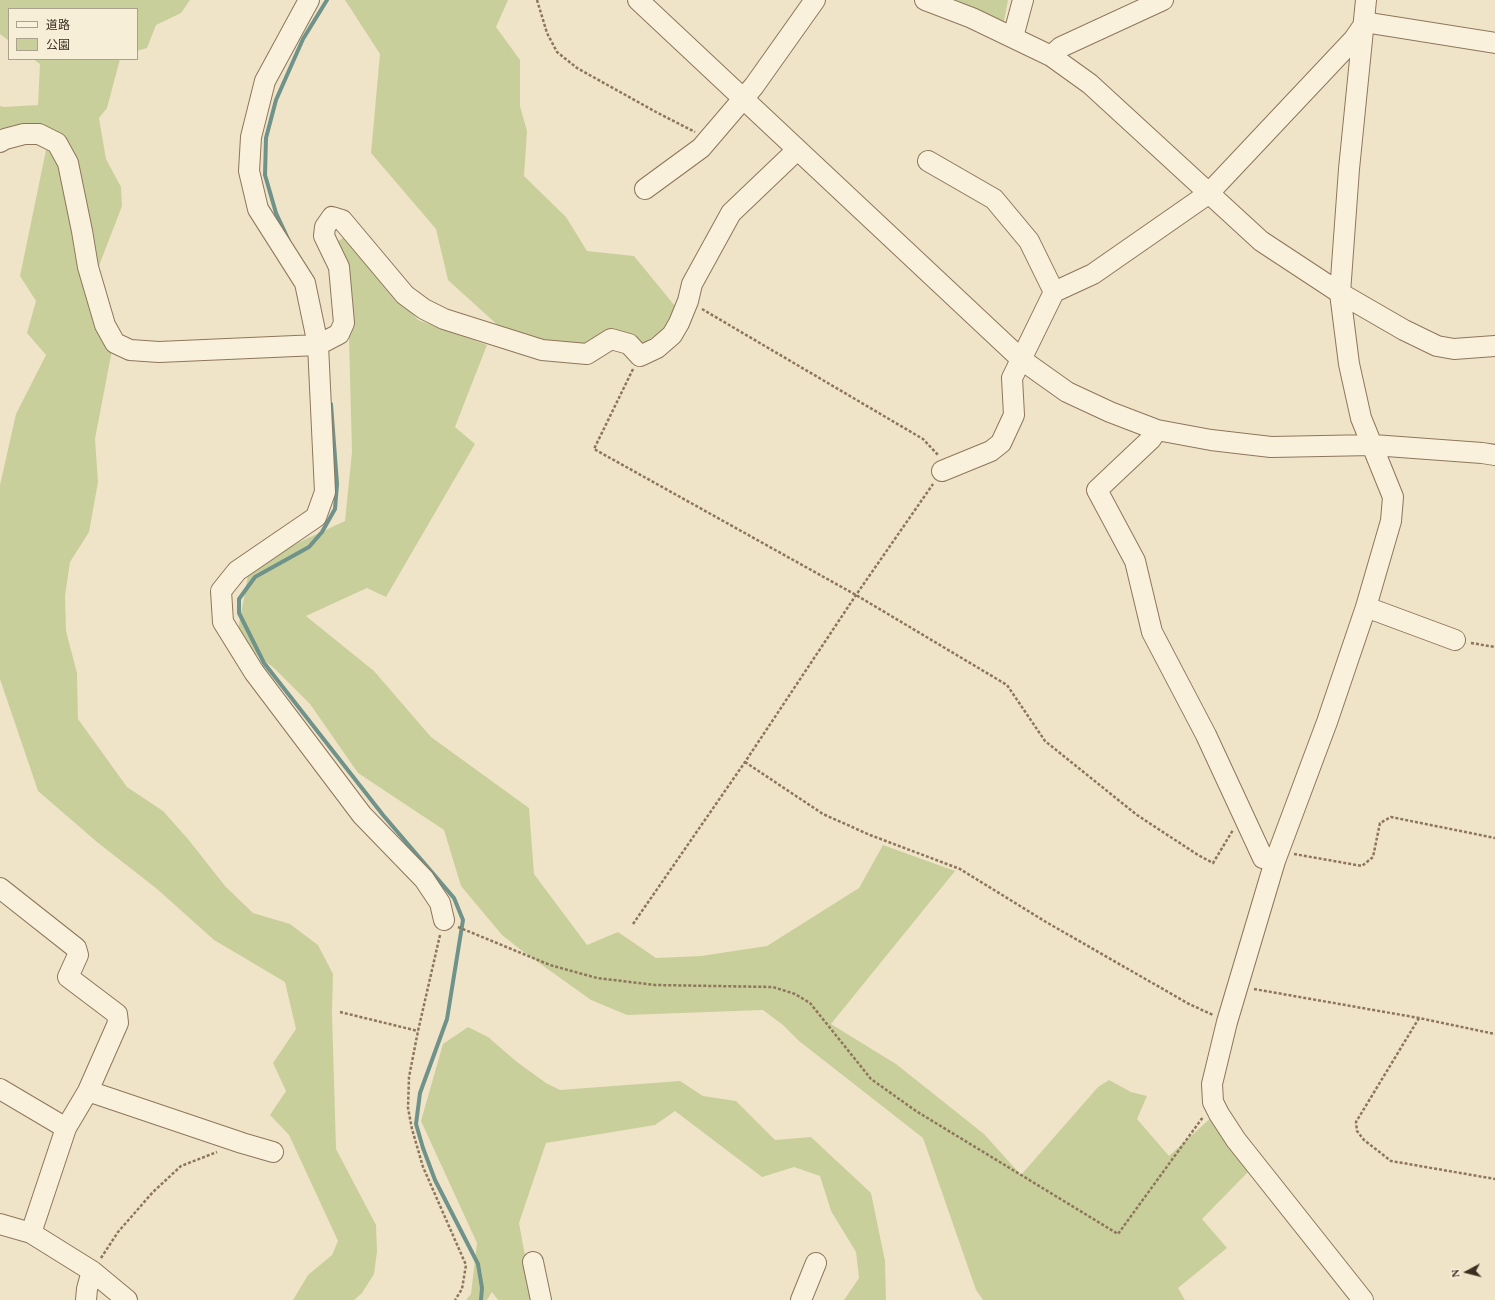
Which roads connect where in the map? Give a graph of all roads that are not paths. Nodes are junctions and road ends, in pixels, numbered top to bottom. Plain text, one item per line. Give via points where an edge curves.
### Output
1 (309, 0) edge
2 (638, 0) edge
3 (815, 0) edge
4 (925, 0) edge
5 (1023, 0) edge
6 (1163, 0) edge
7 (1366, 0) edge
8 (1364, 26) junction
9 (1013, 38) junction
10 (1495, 43) edge
11 (1051, 56) junction
12 (743, 99) junction
13 (0, 142) edge
14 (797, 150) junction
15 (928, 161) dead end
16 (645, 189) dead end
17 (1208, 194) junction
18 (1054, 292) junction
19 (1340, 293) junction
20 (318, 345) junction
21 (1495, 346) edge
22 (1022, 360) junction
23 (1157, 430) junction
24 (1373, 445) junction
25 (1495, 455) edge
26 (946, 469) road end
27 (1366, 607) junction
28 (1455, 640) road end
29 (1277, 856) junction
30 (0, 888) edge
31 (444, 920) road end
32 (0, 1089) edge
33 (88, 1090) junction
34 (66, 1128) junction
35 (273, 1152) dead end
36 (0, 1224) edge
37 (32, 1233) junction
38 (533, 1262) dead end
39 (816, 1263) dead end
40 (92, 1271) junction
41 (86, 1300) edge
42 (127, 1300) edge
43 (541, 1300) edge
44 (801, 1300) edge
45 (1363, 1300) edge

1 - 20 street via 265,81 251,136 249,170 258,209 305,284
2 - 12 street
3 - 12 street
4 - 9 street via 972,18
5 - 9 street
6 - 11 street via 1061,47
7 - 8 street
8 - 10 street via 1370,24
8 - 17 street
8 - 19 street via 1349,169
9 - 11 street
11 - 17 street via 1090,84
12 - 14 street
12 - 16 street via 701,148
13 - 20 street via 24,134 39,134 57,143 68,163 88,267 105,326 116,343 130,350 159,352
14 - 20 street via 731,213 692,284 688,301 672,335 657,348 640,356 629,344 611,339 587,354 542,350 444,319 405,295 342,220 332,218 325,227 324,236 339,267 344,323 340,334
14 - 22 street
15 - 18 street via 994,199 1029,241
17 - 18 street via 1093,274
17 - 19 street via 1261,241
18 - 22 street
19 - 21 street via 1437,346 1454,349
19 - 24 street via 1349,364 1361,418
20 - 31 street via 325,492 316,517 238,571 221,591 223,622 254,672 362,815 424,879 440,903
22 - 23 street via 1067,392
22 - 26 street via 1012,378 1014,415 1001,443 991,451
23 - 24 street via 1271,447
23 - 29 street via 1151,439 1097,490 1135,561 1152,632 1206,735 1263,858
24 - 25 street
24 - 27 street via 1393,497 1391,521
27 - 28 street
27 - 29 street
29 - 45 street via 1226,1022 1212,1084 1213,1102 1236,1140
30 - 33 street via 76,948 78,955 68,977 117,1014 118,1023
32 - 34 street
33 - 34 street
33 - 35 street
34 - 37 street
36 - 37 street
37 - 40 street
38 - 43 street
39 - 44 street
40 - 41 street
40 - 42 street

